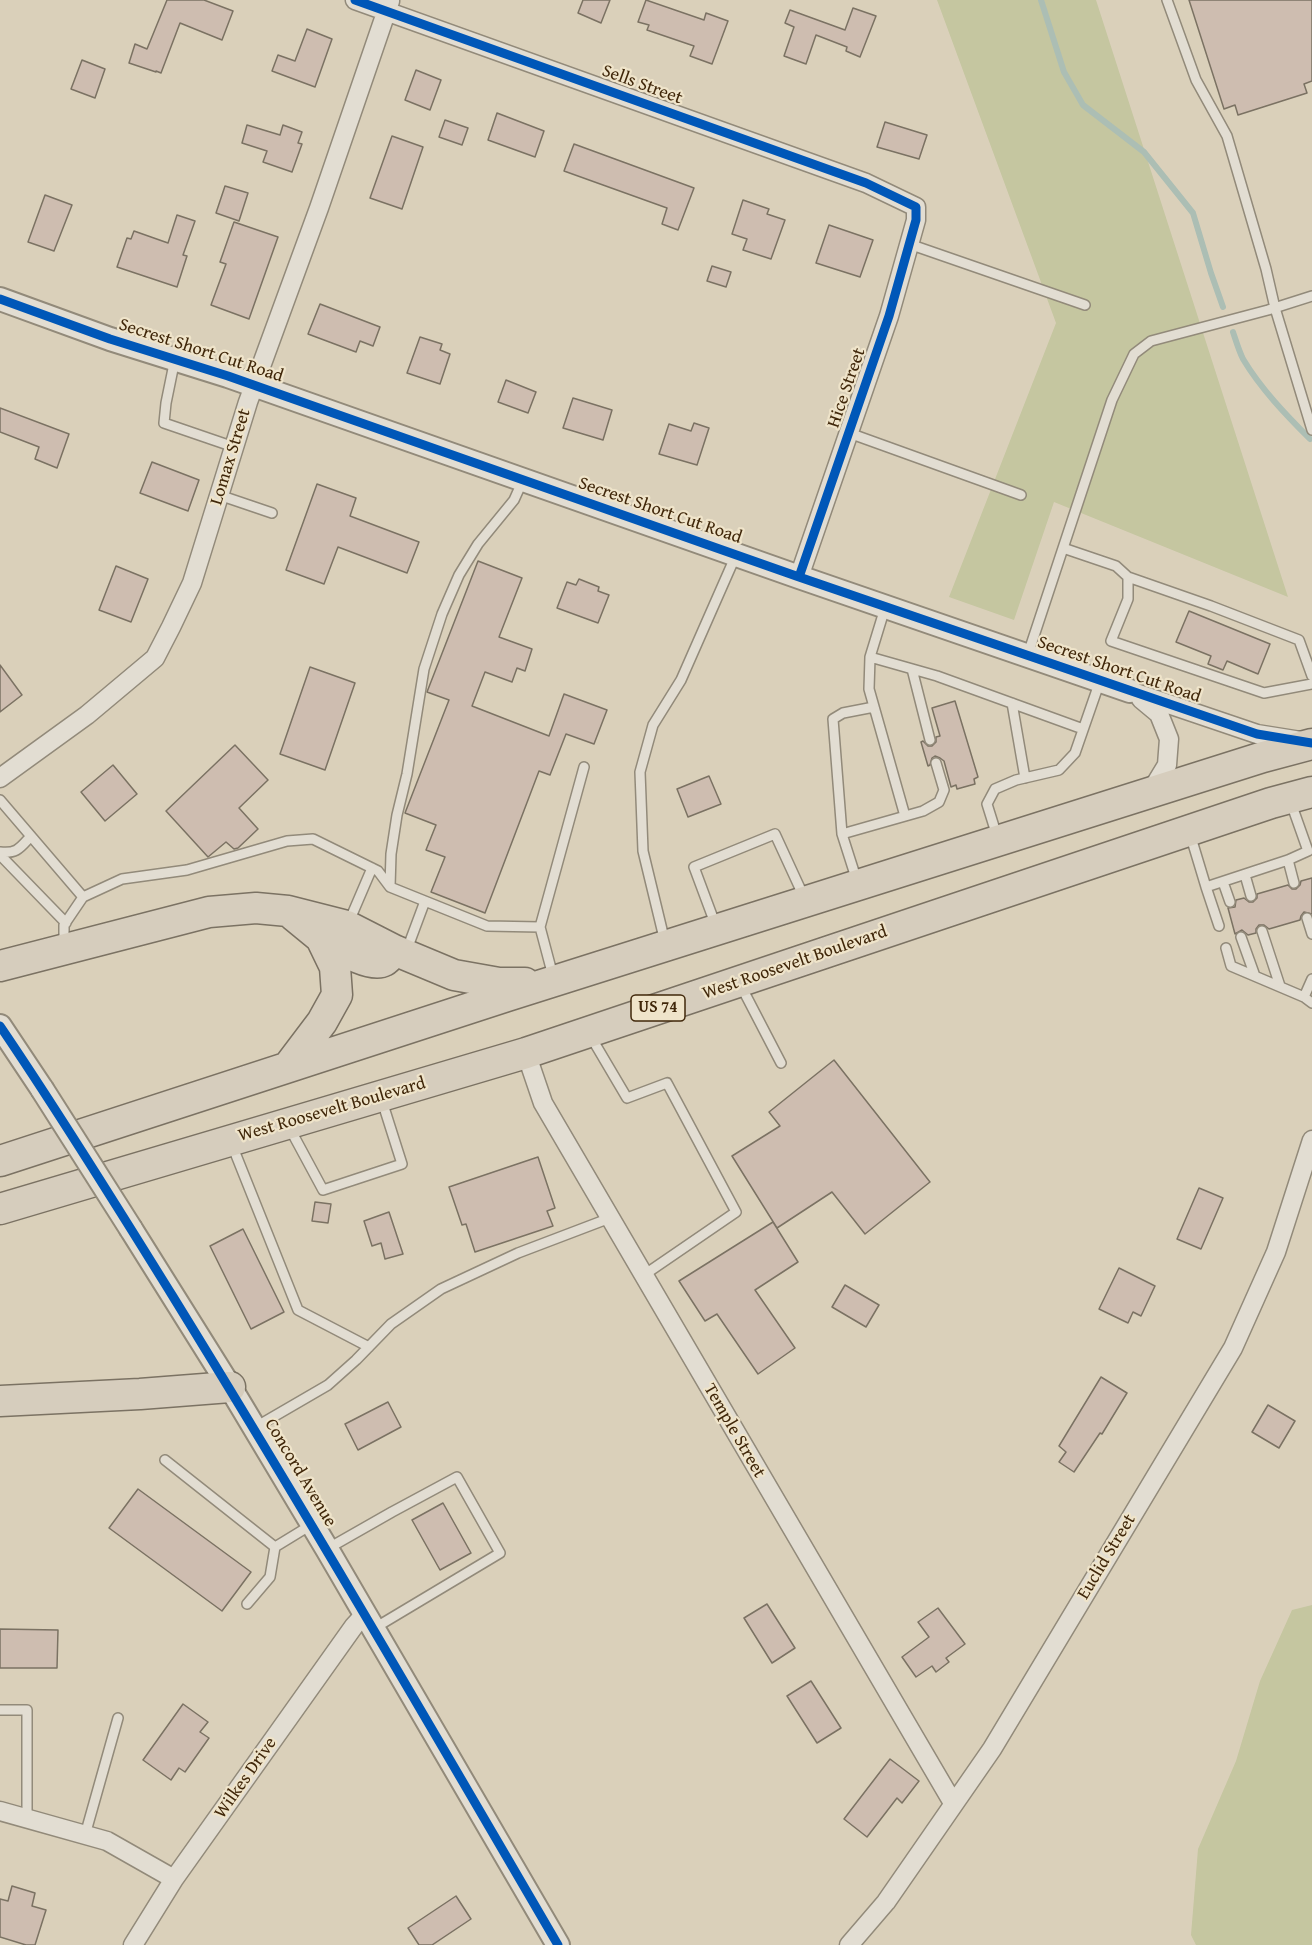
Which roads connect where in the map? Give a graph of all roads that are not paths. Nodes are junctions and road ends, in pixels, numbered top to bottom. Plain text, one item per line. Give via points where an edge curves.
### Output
1 (355, 0) edge
2 (1167, 0) edge
3 (388, 5) edge
4 (916, 207) joint
5 (909, 244) junction
6 (1312, 296) edge
7 (0, 299) edge
8 (1085, 305) dead end
9 (1275, 308) junction
10 (175, 359) junction
11 (254, 385) junction
12 (1312, 430) edge
13 (849, 433) junction
14 (234, 447) junction
15 (523, 480) junction
16 (219, 495) junction
17 (1021, 495) dead end
18 (272, 513) dead end
19 (1063, 548) junction
20 (736, 555) junction
21 (799, 577) junction
22 (1128, 577) junction
23 (885, 607) junction
24 (1028, 656) junction
25 (870, 657) junction
26 (912, 669) junction
27 (1312, 676) edge
28 (1100, 681) junction
29 (1312, 684) edge
30 (1130, 691) junction
31 (1012, 703) junction
32 (874, 707) junction
33 (1083, 729) junction
34 (930, 740) dead end
35 (1312, 743) edge
36 (936, 763) dead end
37 (584, 767) dead end
38 (0, 778) edge
39 (1025, 778) junction
40 (1150, 793) junction
41 (1301, 795) edge
42 (0, 800) edge
43 (905, 816) junction
44 (1189, 830) junction
45 (842, 834) junction
46 (31, 836) junction
47 (998, 841) junction
48 (0, 853) edge
49 (1310, 853) edge
50 (1287, 860) junction
51 (372, 868) junction
52 (1245, 874) junction
53 (1223, 882) junction
54 (1294, 883) dead end
55 (858, 885) junction
56 (390, 887) junction
57 (1206, 887) junction
58 (1251, 896) dead end
59 (83, 897) junction
60 (425, 901) junction
61 (806, 902) junction
62 (1230, 902) dead end
63 (1307, 918) dead end
64 (1219, 926) dead end
65 (540, 927) junction
66 (718, 929) junction
67 (1262, 931) dead end
68 (334, 932) junction
69 (1312, 934) edge
70 (65, 936) junction
71 (1241, 937) dead end
72 (666, 946) junction
73 (1226, 948) dead end
74 (400, 953) junction
75 (0, 966) edge
76 (1255, 976) junction
77 (1312, 979) edge
78 (739, 981) junction
79 (552, 982) junction
80 (1280, 986) junction
81 (1308, 1000) edge
82 (0, 1026) edge
83 (588, 1032) junction
84 (526, 1053) junction
85 (781, 1063) dead end
86 (288, 1067) junction
87 (380, 1096) junction
88 (287, 1124) junction
89 (230, 1140) junction
90 (1312, 1140) edge
91 (0, 1161) edge
92 (0, 1209) edge
93 (610, 1218) junction
94 (644, 1275) junction
95 (369, 1347) junction
96 (230, 1388) junction
97 (0, 1401) edge
98 (254, 1428) junction
99 (165, 1460) dead end
100 (312, 1524) junction
101 (275, 1547) junction
102 (327, 1549) junction
103 (247, 1604) dead end
104 (369, 1622) junction
105 (0, 1710) edge
106 (118, 1718) dead end
107 (953, 1803) junction
108 (0, 1811) edge
109 (27, 1819) junction
110 (85, 1835) junction
111 (174, 1879) junction
112 (133, 1945) edge
113 (558, 1945) edge
114 (849, 1945) edge

1 - 3 street, Sells Street
2 - 9 lane via 1196,80 1227,136
3 - 4 street, Sells Street via 866,183
3 - 11 street, Lomax Street via 320,208
4 - 5 street, Hice Street
5 - 8 lane
5 - 13 street, Hice Street
6 - 9 lane
7 - 10 street, Secrest Short Cut Road
9 - 12 lane
9 - 19 lane via 1151,341 1134,354 1113,400
10 - 11 street, Secrest Short Cut Road
10 - 14 lane via 165,423
11 - 14 street, Lomax Street
11 - 15 street, Secrest Short Cut Road
13 - 17 lane
13 - 21 street, Hice Street
14 - 16 street, Lomax Street
15 - 20 street, Secrest Short Cut Road
15 - 56 lane via 514,500 478,544 459,575 424,669 397,815
16 - 18 lane
16 - 38 street, Lomax Street via 192,583 154,658 87,715
19 - 22 lane via 1116,566
19 - 24 lane
20 - 21 street, Secrest Short Cut Road
20 - 72 lane via 681,680 653,726 640,772 643,851
21 - 23 street, Secrest Short Cut Road
22 - 27 lane via 1299,640
22 - 29 lane via 1128,598 1111,640 1264,693
23 - 24 street, Secrest Short Cut Road
23 - 25 lane
24 - 28 street, Secrest Short Cut Road
25 - 26 lane
25 - 32 lane via 869,689
26 - 31 lane
26 - 34 lane
28 - 30 street, Secrest Short Cut Road
28 - 33 lane
30 - 35 street, Secrest Short Cut Road via 1257,734
30 - 40 street, Secrest Short Cut Road via 1159,714 1169,739 1167,765
31 - 33 lane
31 - 39 lane
32 - 43 lane
32 - 45 lane via 833,719
33 - 39 lane via 1075,753 1059,770
35 - 40 highway
36 - 43 lane via 944,790 939,802
37 - 65 lane
39 - 47 lane via 995,789 987,804
40 - 47 highway
41 - 44 highway, West Roosevelt Boulevard / US 74
41 - 49 lane
42 - 46 lane
43 - 45 lane
44 - 57 lane
44 - 78 highway, West Roosevelt Boulevard / US 74
45 - 55 lane
46 - 48 lane via 11,853
46 - 59 lane
47 - 55 highway
48 - 70 lane
49 - 50 lane
50 - 52 lane
50 - 54 lane
51 - 56 lane
51 - 59 lane via 313,839 287,841 187,870 122,879
51 - 68 lane
52 - 53 lane
52 - 58 lane
53 - 57 lane
53 - 62 lane
55 - 61 highway
56 - 60 lane
57 - 64 lane
59 - 70 lane
60 - 65 lane via 487,926
60 - 74 lane
61 - 66 highway
61 - 66 lane via 775,834 694,867
63 - 69 lane
65 - 79 lane
66 - 72 highway
67 - 80 lane
68 - 70 highway via 288,911 256,908
68 - 74 highway via 360,958 375,963
68 - 86 highway via 337,995 322,1023
70 - 75 highway
71 - 76 lane
72 - 79 highway
73 - 76 lane via 1231,966
74 - 79 highway via 454,975 499,983
76 - 80 lane
77 - 81 lane
78 - 83 highway, West Roosevelt Boulevard / US 74
78 - 85 lane
79 - 86 highway
80 - 81 lane
82 - 96 street, Concord Avenue, bridge
83 - 84 highway, West Roosevelt Boulevard / US 74
83 - 94 lane via 627,1098 667,1083 736,1212
84 - 87 highway, West Roosevelt Boulevard / US 74
84 - 93 street, Temple Street via 543,1103
86 - 91 highway
87 - 88 highway, West Roosevelt Boulevard / US 74
87 - 88 lane via 402,1164 324,1190
88 - 89 highway, West Roosevelt Boulevard / US 74
89 - 92 highway, West Roosevelt Boulevard / US 74
89 - 95 lane via 298,1310
90 - 107 street, Euclid Street via 1276,1252 1233,1348 992,1749
93 - 94 street, Temple Street
93 - 95 lane via 518,1253 441,1289 391,1324
94 - 107 street, Temple Street
95 - 98 lane via 328,1385
96 - 97 highway
96 - 98 street, Concord Avenue
98 - 100 street, Concord Avenue
99 - 101 lane
100 - 101 lane
100 - 102 street, Concord Avenue
101 - 103 lane via 270,1577
102 - 104 street, Concord Avenue
102 - 104 lane via 457,1477 500,1553
104 - 111 street, Wilkes Drive via 354,1626
104 - 113 street, Concord Avenue
105 - 109 lane via 27,1710
106 - 110 lane
107 - 114 street, Euclid Street via 886,1902
108 - 109 street
109 - 110 street
110 - 111 street via 107,1841
111 - 112 street, Wilkes Drive

